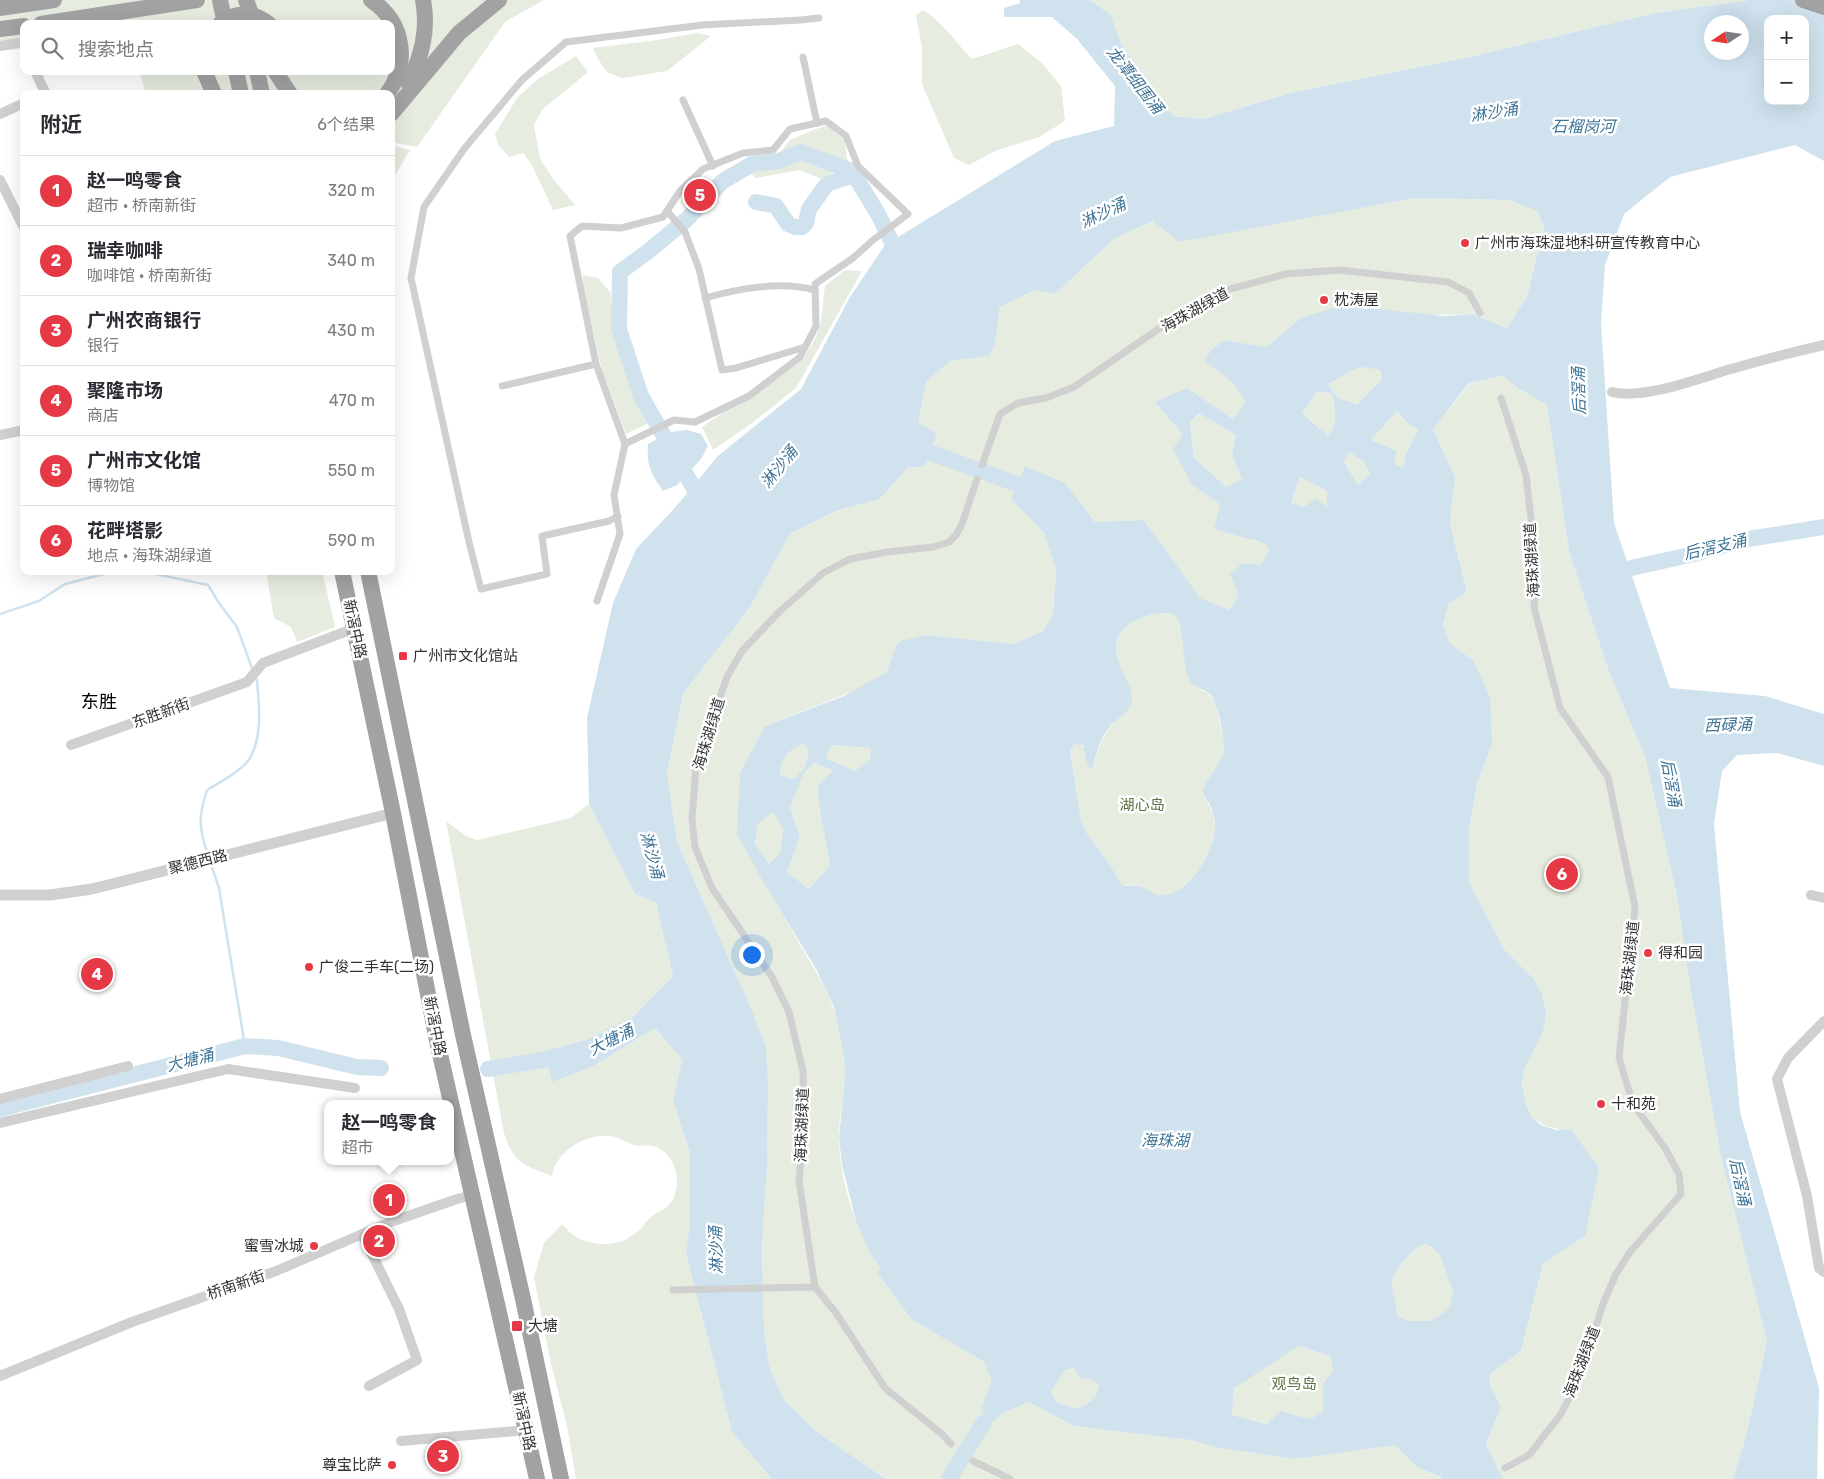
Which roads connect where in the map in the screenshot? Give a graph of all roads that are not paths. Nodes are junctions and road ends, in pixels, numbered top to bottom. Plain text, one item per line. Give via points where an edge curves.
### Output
1 (54, 0) edge
2 (197, 0) edge
3 (220, 0) edge
4 (241, 0) edge
5 (246, 0) edge
6 (371, 0) edge
7 (499, 0) edge
8 (1803, 0) edge
9 (424, 6) edge
10 (1824, 7) edge
11 (0, 8) edge
12 (818, 18) dead end
13 (69, 20) edge
14 (224, 20) edge
15 (224, 20) edge
16 (246, 20) edge
17 (254, 20) edge
18 (263, 20) edge
19 (391, 20) edge
20 (20, 26) edge
21 (0, 29) edge
22 (395, 29) edge
23 (20, 45) edge
24 (0, 46) edge
25 (803, 57) dead end
26 (37, 75) edge
27 (206, 75) edge
28 (217, 75) edge
29 (237, 75) edge
30 (258, 75) edge
31 (278, 75) edge
32 (281, 75) edge
33 (44, 90) edge
34 (212, 90) edge
35 (221, 90) edge
36 (240, 90) edge
37 (261, 90) edge
38 (283, 90) edge
39 (287, 90) edge
40 (395, 90) edge
41 (395, 95) edge
42 (395, 96) edge
43 (683, 100) dead end
44 (20, 104) edge
45 (0, 114) edge
46 (817, 123) junction
47 (713, 166) junction
48 (0, 180) edge
49 (667, 212) junction
50 (20, 220) edge
51 (816, 290) junction
52 (705, 298) junction
53 (1480, 312) dead end
54 (1824, 344) edge
55 (805, 347) junction
56 (596, 364) junction
57 (502, 386) dead end
58 (1612, 392) dead end
59 (1501, 398) dead end
60 (20, 431) edge
61 (0, 434) edge
62 (625, 444) junction
63 (982, 465) dead end
64 (977, 479) dead end
65 (618, 516) junction
66 (343, 575) edge
67 (369, 575) edge
68 (597, 601) dead end
69 (355, 628) junction
70 (71, 745) dead end
71 (393, 813) junction
72 (0, 895) edge
73 (1811, 895) dead end
74 (1824, 898) edge
75 (1824, 1021) edge
76 (128, 1066) dead end
77 (356, 1088) dead end
78 (0, 1099) edge
79 (451, 1100) edge
80 (454, 1114) edge
81 (0, 1123) edge
82 (473, 1195) junction
83 (362, 1234) junction
84 (1824, 1272) edge
85 (815, 1287) junction
86 (673, 1290) dead end
87 (0, 1376) edge
88 (369, 1386) dead end
89 (527, 1430) junction
90 (401, 1441) dead end
91 (951, 1444) dead end
92 (973, 1462) dead end
93 (1505, 1468) dead end
94 (537, 1479) edge
95 (561, 1479) edge
96 (1010, 1479) edge

1 - 11 highway
2 - 13 highway
3 - 14 highway
4 - 16 highway
5 - 17 highway
6 - 19 highway
7 - 42 highway via 458,33
8 - 10 highway
9 - 41 highway via 423,46
12 - 65 street via 702,26 566,42 522,80 464,149 424,207 411,278 481,589 547,574 542,536
15 - 18 highway via 249,14
20 - 21 highway
22 - 40 highway via 401,52
23 - 24 street
25 - 46 street
26 - 33 street
27 - 34 highway
28 - 35 highway
29 - 36 highway
30 - 37 highway
31 - 39 highway
32 - 38 highway
43 - 47 street
44 - 45 street
46 - 47 street via 790,130 773,150 743,153
46 - 51 street via 826,120 846,136 858,166 908,214 815,284
47 - 49 street via 703,170 680,191
48 - 50 street
49 - 52 street via 685,232 699,269
49 - 56 street via 663,217 620,228 582,226 570,236
51 - 52 street via 784,285 737,289
51 - 55 street via 816,326
52 - 55 street via 722,370
53 - 63 street, 海珠湖绿道 via 1469,293 1448,282 1339,270 1286,274 1230,289 1170,321 1074,387 1046,398 1018,403 1000,414
54 - 58 street via 1663,388 1625,395
55 - 62 street via 800,357 749,396 695,422 674,420
56 - 57 street
56 - 62 street
59 - 93 street, 海珠湖绿道 via 1526,475 1533,536 1534,607 1560,708 1608,777 1635,907 1619,1058 1633,1104 1680,1174 1681,1194 1630,1252 1616,1274 1581,1375 1561,1414 1528,1455
60 - 61 street
62 - 65 street via 614,495
64 - 85 street, 海珠湖绿道 via 962,524 949,542 850,560 823,573 779,612 742,651 727,677 696,767 692,819 695,847 712,888 772,977 789,1012 803,1071 804,1124 799,1181
65 - 68 street via 620,534
66 - 69 highway, 新滘中路
67 - 95 highway, 新滘中路 via 461,1025
69 - 70 street, 东胜新街 via 264,663 247,682
69 - 71 highway, 新滘中路
71 - 72 street, 聚德西路 via 92,889 60,895
71 - 79 highway, 新滘中路
73 - 74 street
75 - 84 street via 1788,1058 1776,1079 1807,1196 1819,1268
76 - 78 street
77 - 81 street via 228,1069
80 - 82 highway, 新滘中路
82 - 83 street, 桥南新街
82 - 89 highway, 新滘中路
83 - 87 street, 桥南新街 via 276,1271 132,1322
83 - 88 street via 398,1309 417,1360
85 - 86 street
85 - 91 street via 885,1388
89 - 90 street
89 - 94 highway, 新滘中路
92 - 96 street

